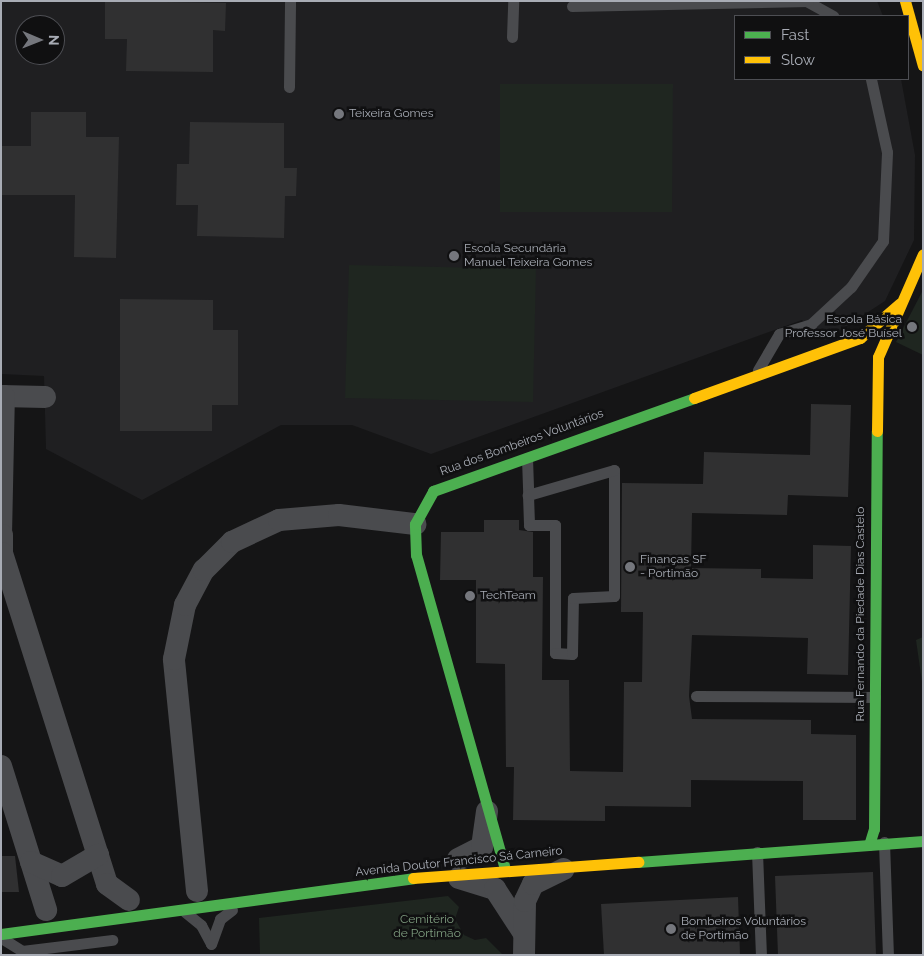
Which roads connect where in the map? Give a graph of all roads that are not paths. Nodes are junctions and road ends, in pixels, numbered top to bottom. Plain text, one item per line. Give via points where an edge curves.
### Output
1 (290, 1) edge
2 (512, 1) edge
3 (729, 1) edge
4 (808, 1) edge
5 (905, 1) edge
6 (751, 3) edge
7 (572, 6) dead end
8 (831, 15) edge
9 (909, 15) edge
10 (909, 15) edge
11 (512, 37) dead end
12 (923, 66) edge
13 (871, 80) edge
14 (289, 87) dead end
15 (923, 254) edge
16 (923, 272) edge
17 (913, 280) junction
18 (899, 304) junction
19 (819, 351) junction
20 (755, 374) junction
21 (876, 382) junction
22 (2, 396) edge
23 (45, 397) dead end
24 (526, 455) junction
25 (528, 495) junction
26 (415, 524) junction
27 (2, 535) edge
28 (696, 696) dead end
29 (875, 697) junction
30 (1, 766) edge
31 (488, 802) junction
32 (874, 829) junction
33 (923, 841) edge
34 (885, 843) junction
35 (870, 845) junction
36 (757, 852) junction
37 (98, 855) junction
38 (508, 859) junction
39 (31, 862) junction
40 (429, 863) dead end
41 (582, 863) junction
42 (452, 865) junction
43 (341, 874) dead end
44 (197, 892) dead end
45 (126, 900) dead end
46 (241, 903) junction
47 (184, 910) junction
48 (43, 911) dead end
49 (523, 932) junction
50 (1, 934) edge
51 (1, 938) edge
52 (112, 940) dead end
53 (211, 949) edge
54 (524, 955) edge
55 (761, 955) edge
56 (888, 955) edge

1 - 14 lane
2 - 11 lane
3 - 6 lane
4 - 6 lane
4 - 8 lane
5 - 9 street
6 - 7 lane
10 - 12 street
13 - 20 lane via 887,152 883,241 851,287 811,324 779,334
15 - 17 street
16 - 17 street
17 - 18 street
18 - 19 street, Rua dos Bombeiros Voluntários via 860,338
18 - 21 street, Rua Fernando da Piedade Dias Castelo via 878,356
19 - 20 street, Rua dos Bombeiros Voluntários
19 - 21 street via 856,351 864,357
20 - 24 street, Rua dos Bombeiros Voluntários
21 - 29 street, Rua Fernando da Piedade Dias Castelo
22 - 23 street
22 - 27 street
24 - 25 lane
24 - 26 street, Rua dos Bombeiros Voluntários via 433,491
25 - 25 lane via 614,470 614,596 573,598 572,654 555,653 555,525 529,525
26 - 31 street via 416,555 426,595
26 - 44 street via 339,515 279,520 232,542 204,570 185,605 174,659
27 - 37 street via 2,553
28 - 29 lane
29 - 32 street, Rua Fernando da Piedade Dias Castelo
30 - 39 street
31 - 38 street
31 - 42 street via 482,847
32 - 34 lane
32 - 35 street, Rua Fernando da Piedade Dias Castelo
33 - 34 street, Avenida Doutor Francisco Sá Carneiro
34 - 35 street, Avenida Doutor Francisco Sá Carneiro
34 - 56 lane
35 - 36 street, Avenida Doutor Francisco Sá Carneiro
36 - 41 street, Avenida Doutor Francisco Sá Carneiro
36 - 55 lane
37 - 39 street via 62,876
37 - 45 street via 107,884
38 - 41 street, Avenida Doutor Francisco Sá Carneiro
38 - 42 street, Avenida Doutor Francisco Sá Carneiro
38 - 42 street, Avenida Doutor Francisco Sá Carneiro
38 - 49 street
39 - 48 street
40 - 43 street, Avenida Doutor Francisco Sá Carneiro
41 - 49 street via 533,884 525,901
42 - 46 street, Avenida Doutor Francisco Sá Carneiro
42 - 49 street via 495,889
46 - 47 street, Avenida Doutor Francisco Sá Carneiro
46 - 53 lane via 220,919
47 - 50 street, Avenida Doutor Francisco Sá Carneiro
47 - 53 lane via 201,925
49 - 54 street
51 - 52 lane via 22,951

